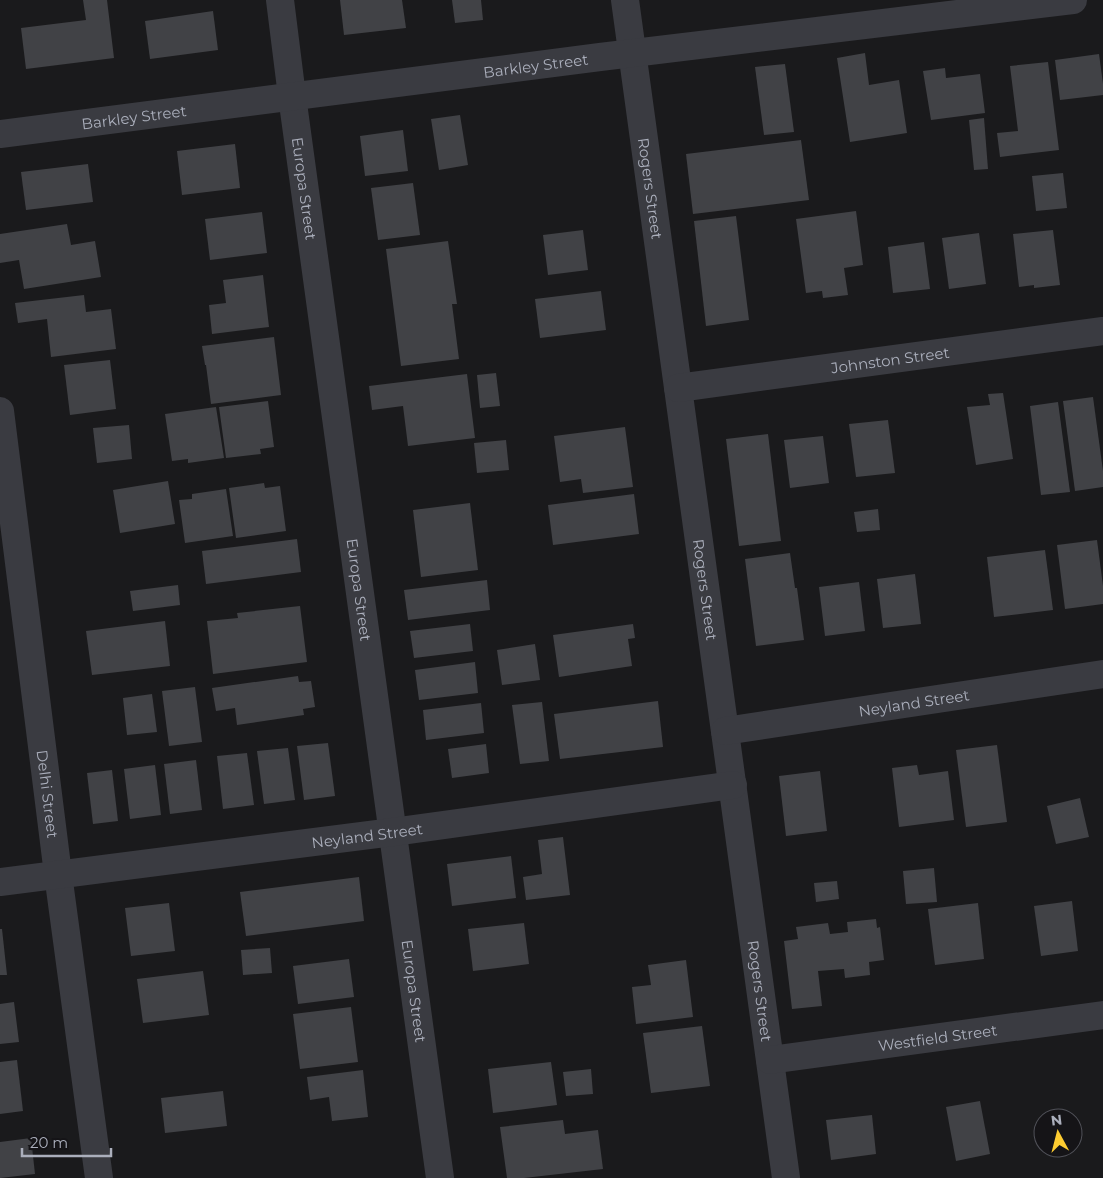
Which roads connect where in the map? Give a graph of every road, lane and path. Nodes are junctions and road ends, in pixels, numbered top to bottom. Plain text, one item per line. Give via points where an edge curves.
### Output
1 (280, 0) edge
2 (625, 0) edge
3 (1073, 0) edge
4 (632, 53) junction
5 (292, 96) junction
6 (0, 134) edge
7 (1103, 331) edge
8 (678, 388) junction
9 (0, 411) edge
10 (1103, 674) edge
11 (725, 730) junction
12 (733, 784) junction
13 (393, 832) junction
14 (58, 874) junction
15 (0, 882) edge
16 (1103, 1015) edge
17 (770, 1060) junction
18 (99, 1178) edge
19 (440, 1178) edge
20 (786, 1178) edge

1 - 5 street, Europa Street
2 - 4 street, Rogers Street
3 - 4 street, Barkley Street
4 - 5 street, Barkley Street
4 - 8 street, Rogers Street
5 - 6 street, Barkley Street
5 - 13 street, Europa Street
7 - 8 street, Johnston Street
8 - 11 street, Rogers Street
9 - 14 street, Delhi Street
10 - 11 street, Neyland Street
11 - 12 street, Rogers Street
12 - 13 street, Neyland Street
12 - 17 street, Rogers Street
13 - 14 street, Neyland Street
13 - 19 street, Europa Street
14 - 15 street, Neyland Street
14 - 18 street, Delhi Street
16 - 17 street, Westfield Street
17 - 20 street, Rogers Street

